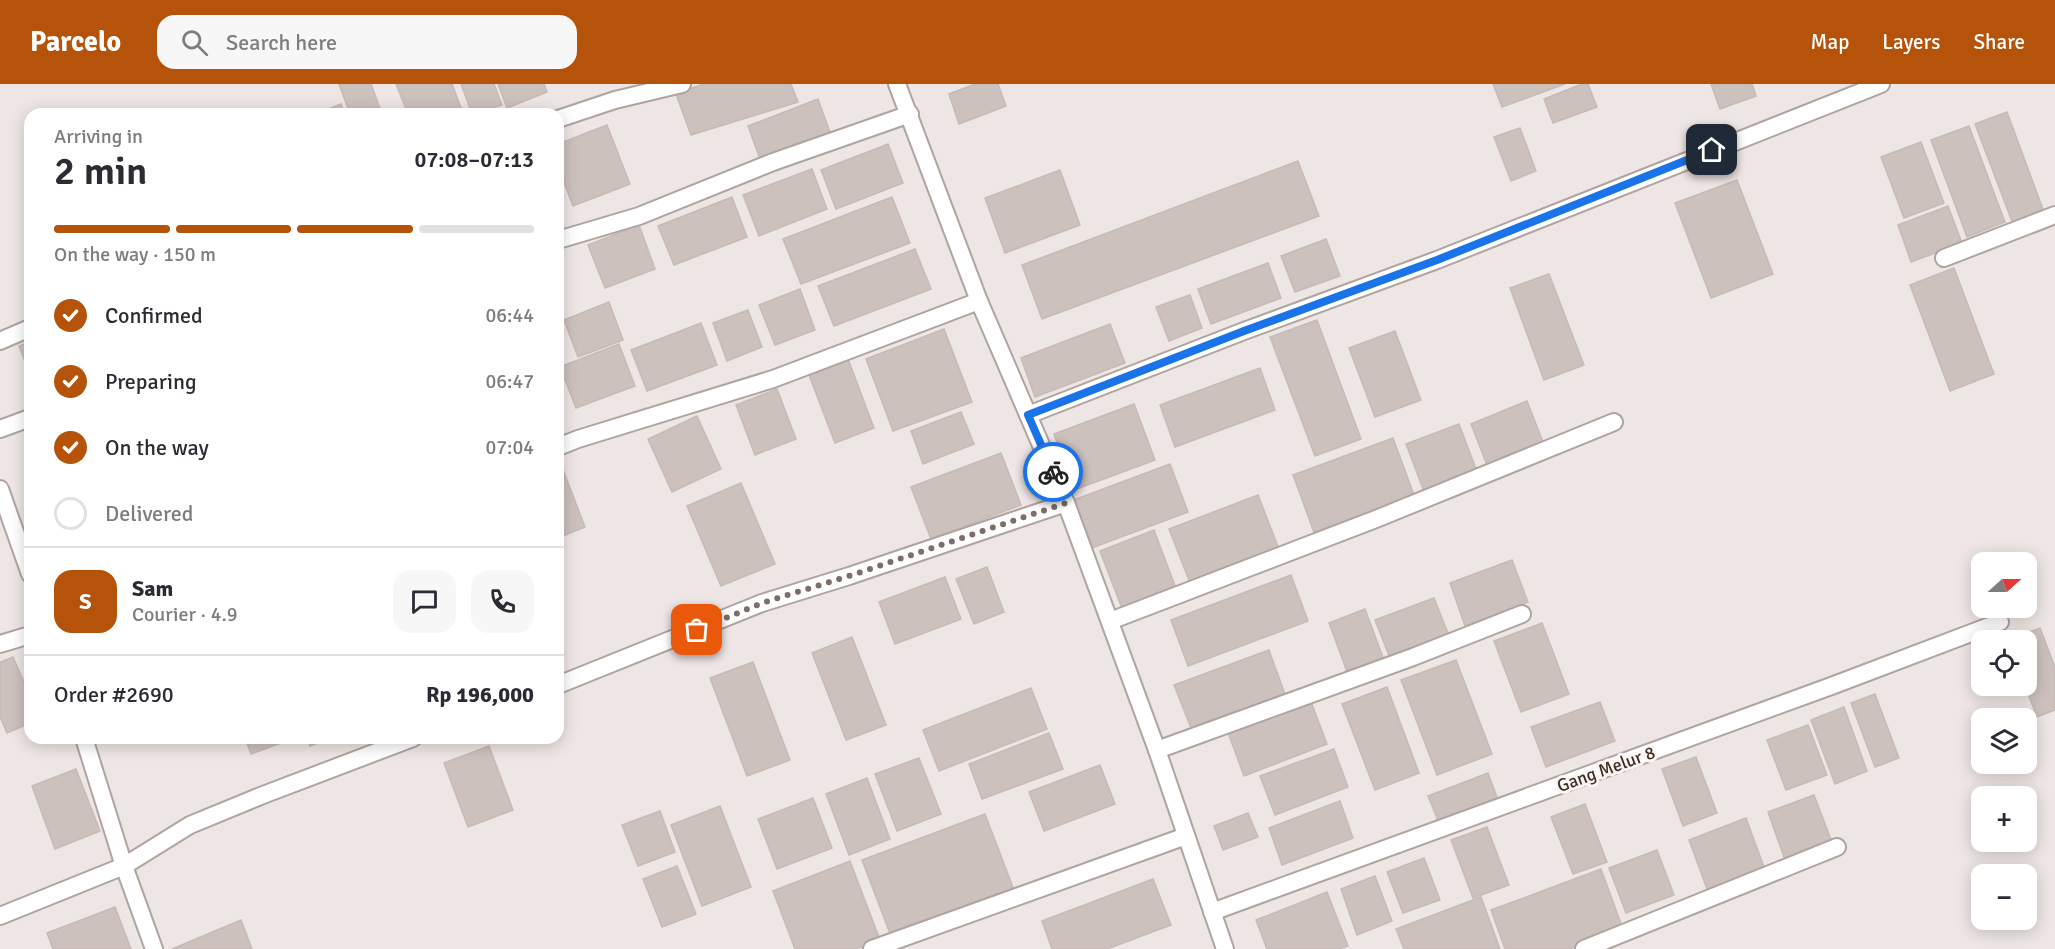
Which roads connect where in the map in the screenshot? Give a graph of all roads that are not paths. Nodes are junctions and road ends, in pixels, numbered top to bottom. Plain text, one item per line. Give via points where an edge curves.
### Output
1 (682, 84) edge
2 (1881, 84) edge
3 (901, 85) edge
4 (910, 114) junction
5 (564, 116) edge
6 (2055, 215) edge
7 (564, 238) edge
8 (1944, 258) dead end
9 (979, 301) junction
10 (24, 331) edge
11 (0, 341) edge
12 (1028, 415) junction
13 (24, 419) edge
14 (1614, 422) dead end
15 (0, 429) edge
16 (564, 445) edge
17 (0, 489) edge
18 (1066, 503) junction
19 (24, 557) edge
20 (1522, 614) dead end
21 (1110, 621) junction
22 (2000, 622) dead end
23 (24, 637) edge
24 (0, 644) edge
25 (564, 684) edge
26 (86, 744) edge
27 (398, 744) edge
28 (1157, 750) junction
29 (1186, 836) junction
30 (1837, 847) dead end
31 (124, 866) junction
32 (1212, 912) junction
33 (0, 916) edge
34 (154, 949) edge
35 (872, 949) edge
36 (1226, 949) edge
37 (1584, 949) edge

1 - 5 street
2 - 12 street via 1437,260
3 - 4 street
4 - 7 street via 773,162 639,216
4 - 9 street
6 - 8 street
9 - 12 street
9 - 16 street via 773,379
10 - 11 street
12 - 18 street
13 - 15 street
14 - 21 street
17 - 19 street
18 - 21 street
18 - 25 street via 762,603
20 - 28 street
21 - 28 street
22 - 32 street, Gang Melur 8
23 - 24 street
26 - 31 street
27 - 31 street via 189,825
28 - 29 street
29 - 32 street
29 - 35 street
30 - 37 street
31 - 33 street
31 - 34 street
32 - 36 street

